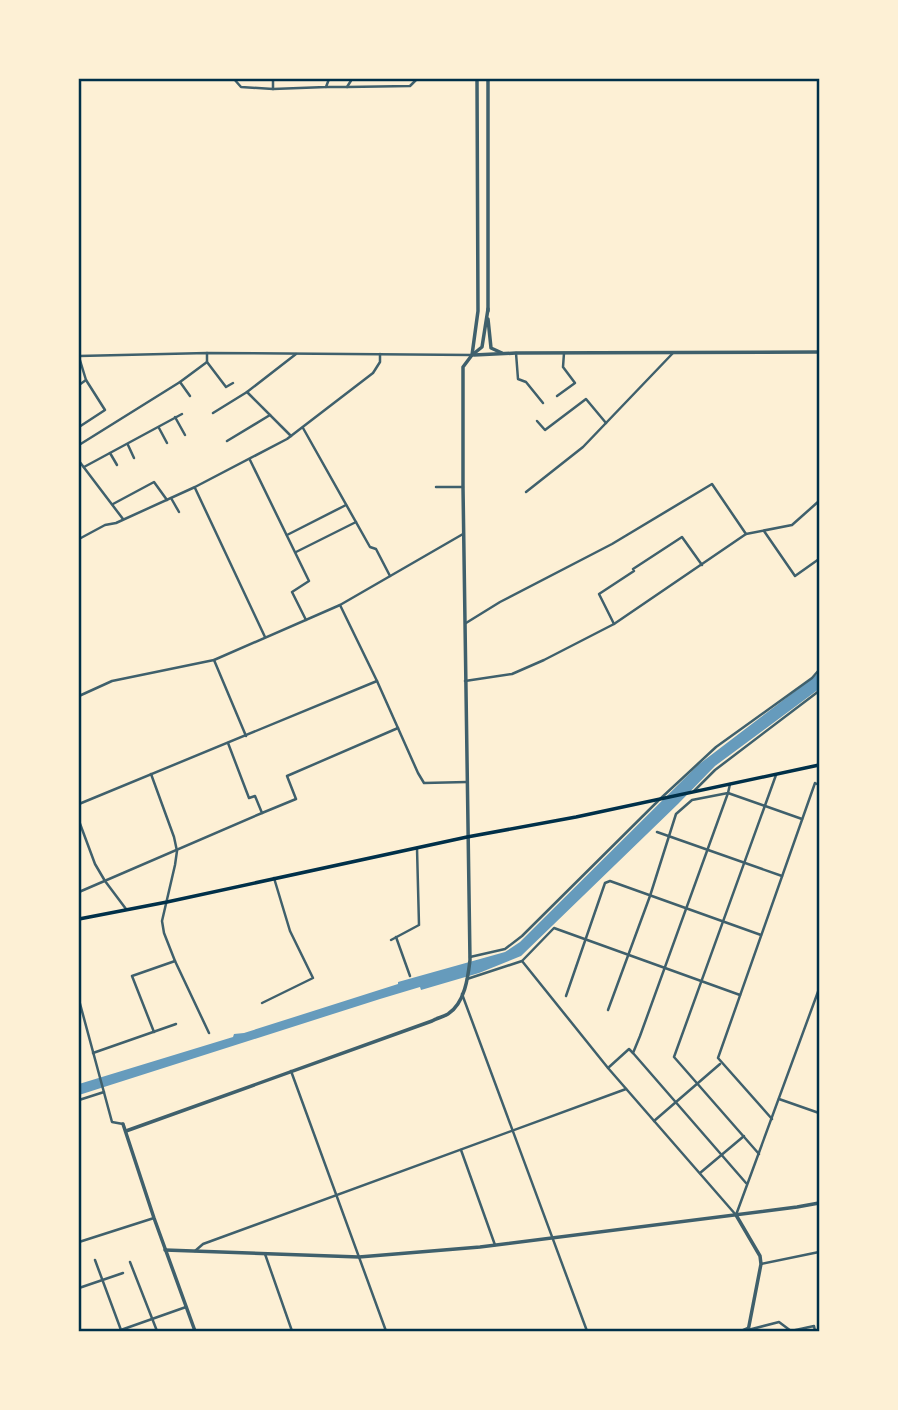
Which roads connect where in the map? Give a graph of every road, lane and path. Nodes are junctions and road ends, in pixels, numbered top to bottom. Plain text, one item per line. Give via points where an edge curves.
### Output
1 (234, 79) edge
2 (273, 79) edge
3 (330, 79) edge
4 (352, 79) edge
5 (417, 79) edge
6 (477, 79) edge
7 (488, 79) edge
8 (326, 87) junction
9 (347, 87) junction
10 (273, 89) junction
11 (488, 309) junction
12 (819, 352) edge
13 (207, 353) junction
14 (297, 353) junction
15 (516, 353) junction
16 (564, 353) junction
17 (673, 353) junction
18 (380, 354) junction
19 (502, 354) junction
20 (472, 355) junction
21 (79, 357) edge
22 (207, 362) junction
23 (86, 380) junction
24 (180, 382) junction
25 (233, 383) dead end
26 (79, 385) edge
27 (247, 392) junction
28 (190, 396) dead end
29 (557, 396) dead end
30 (543, 403) dead end
31 (213, 413) dead end
32 (182, 414) dead end
33 (270, 415) junction
34 (175, 417) junction
35 (537, 421) dead end
36 (606, 423) junction
37 (159, 426) junction
38 (79, 427) edge
39 (303, 428) junction
40 (186, 435) dead end
41 (291, 436) junction
42 (227, 441) dead end
43 (167, 443) dead end
44 (127, 444) junction
45 (79, 446) edge
46 (110, 453) junction
47 (134, 458) dead end
48 (250, 460) junction
49 (79, 461) edge
50 (117, 465) dead end
51 (84, 467) junction
52 (195, 487) junction
53 (436, 487) dead end
54 (463, 487) junction
55 (526, 492) dead end
56 (169, 499) junction
57 (819, 501) edge
58 (113, 504) junction
59 (346, 505) junction
60 (179, 512) dead end
61 (123, 519) junction
62 (356, 523) junction
63 (764, 531) junction
64 (463, 534) junction
65 (746, 534) junction
66 (286, 535) junction
67 (79, 539) edge
68 (295, 553) junction
69 (819, 559) edge
70 (702, 565) junction
71 (390, 576) junction
72 (340, 605) junction
73 (306, 620) junction
74 (466, 624) junction
75 (614, 624) junction
76 (265, 637) junction
77 (214, 660) junction
78 (819, 670) edge
79 (377, 681) junction
80 (466, 681) junction
81 (819, 691) edge
82 (79, 696) edge
83 (398, 728) junction
84 (246, 736) junction
85 (228, 743) junction
86 (819, 765) edge
87 (150, 774) junction
88 (776, 775) junction
89 (467, 782) junction
90 (730, 784) junction
91 (819, 785) edge
92 (694, 791) junction
93 (728, 793) junction
94 (660, 799) junction
95 (79, 804) edge
96 (765, 806) junction
97 (262, 813) junction
98 (803, 819) junction
99 (79, 821) edge
100 (657, 832) dead end
101 (669, 836) junction
102 (467, 837) junction
103 (417, 848) junction
104 (707, 850) junction
105 (177, 851) junction
106 (745, 863) junction
107 (782, 877) junction
108 (274, 878) junction
109 (104, 880) junction
110 (79, 892) edge
111 (650, 895) junction
112 (167, 902) junction
113 (126, 909) junction
114 (686, 909) junction
115 (79, 919) edge
116 (724, 922) junction
117 (761, 935) junction
118 (396, 937) junction
119 (391, 940) dead end
120 (586, 940) junction
121 (628, 955) junction
122 (470, 958) junction
123 (176, 961) junction
124 (522, 961) junction
125 (665, 968) junction
126 (410, 976) dead end
127 (467, 978) junction
128 (702, 981) junction
129 (819, 989) edge
130 (462, 994) junction
131 (740, 995) junction
132 (566, 996) dead end
133 (79, 1000) edge
134 (262, 1003) dead end
135 (608, 1010) dead end
136 (176, 1024) dead end
137 (154, 1032) junction
138 (209, 1033) dead end
139 (93, 1053) junction
140 (633, 1054) junction
141 (721, 1063) junction
142 (608, 1068) junction
143 (291, 1071) junction
144 (698, 1083) junction
145 (626, 1089) junction
146 (104, 1092) junction
147 (779, 1099) junction
148 (79, 1100) edge
149 (676, 1102) junction
150 (819, 1113) edge
151 (772, 1119) junction
152 (654, 1121) junction
153 (123, 1124) joint
154 (126, 1131) junction
155 (512, 1131) junction
156 (744, 1136) junction
157 (461, 1150) junction
158 (722, 1154) junction
159 (759, 1154) junction
160 (700, 1173) junction
161 (748, 1184) junction
162 (336, 1196) junction
163 (819, 1203) edge
164 (736, 1215) junction
165 (154, 1218) junction
166 (552, 1238) junction
167 (79, 1242) edge
168 (495, 1245) junction
169 (165, 1250) junction
170 (195, 1251) junction
171 (819, 1252) edge
172 (265, 1254) junction
173 (359, 1257) junction
174 (95, 1260) dead end
175 (130, 1262) dead end
176 (761, 1264) junction
177 (123, 1272) dead end
178 (102, 1279) junction
179 (79, 1288) edge
180 (186, 1307) junction
181 (152, 1319) junction
182 (748, 1330) edge
183 (120, 1331) edge
184 (157, 1331) edge
185 (195, 1331) edge
186 (292, 1331) edge
187 (386, 1331) edge
188 (587, 1331) edge
189 (741, 1331) edge
190 (815, 1331) edge

1 - 10 street via 241,87
2 - 10 street
3 - 8 street
4 - 9 street
5 - 9 street via 410,86
6 - 20 street via 478,311
7 - 11 street
8 - 9 street
8 - 10 street
11 - 19 street via 491,348
11 - 20 street via 482,347
12 - 17 street
13 - 14 street
13 - 21 street
13 - 22 street
14 - 18 street
14 - 27 street
15 - 16 street
15 - 19 street
15 - 30 street via 518,379
16 - 17 street
16 - 29 street via 563,367 575,383
17 - 36 street
18 - 20 street
18 - 39 street via 373,373
19 - 20 street
20 - 54 street via 463,367
21 - 23 street
22 - 24 street
22 - 25 street via 226,387
23 - 26 street
23 - 38 street via 105,410
24 - 28 street
24 - 45 street
27 - 31 street
27 - 33 street
32 - 34 street
33 - 41 street
33 - 42 street
34 - 37 street
34 - 40 street
35 - 36 street via 545,430 586,400
36 - 55 street
37 - 43 street
37 - 44 street
39 - 41 street
39 - 59 street
41 - 48 street
44 - 46 street
44 - 47 street
46 - 50 street
46 - 51 street
48 - 52 street
48 - 66 street
49 - 51 street
51 - 58 street
52 - 56 street
52 - 76 street
53 - 54 street
54 - 64 street
56 - 58 street via 154,482
56 - 60 street
56 - 61 street
57 - 63 street via 792,525
58 - 61 street
59 - 62 street
59 - 66 street
61 - 67 street
62 - 68 street
62 - 71 street
63 - 65 street
63 - 69 street via 795,576
64 - 71 street
64 - 74 street
65 - 70 street
65 - 74 street via 712,484
66 - 68 street
68 - 73 street via 309,580 292,592
70 - 75 street
70 - 75 street via 682,537 599,594
71 - 72 street
72 - 73 street
72 - 79 street
73 - 76 street
74 - 80 street
75 - 80 street via 512,674
76 - 77 street
77 - 82 street via 113,681
77 - 84 street
78 - 94 street via 716,747
79 - 83 street
79 - 84 street
80 - 89 street
81 - 92 street via 715,769
83 - 89 street via 425,783
83 - 97 street via 287,776 296,799
84 - 85 street
85 - 87 street
85 - 97 street via 249,798 255,796
86 - 88 main road
87 - 95 street
87 - 105 street
88 - 90 main road
88 - 96 street
89 - 102 street
90 - 92 main road
90 - 93 street
91 - 98 street via 815,783
92 - 94 main road
93 - 96 street
93 - 101 street via 692,800 676,814
93 - 104 street
94 - 102 main road
94 - 122 street via 523,936 505,948
96 - 98 street
96 - 106 street
97 - 105 street
98 - 107 street
99 - 109 street
100 - 101 street
101 - 104 street
101 - 111 street
102 - 103 main road
102 - 122 street
103 - 108 main road
103 - 118 street via 419,925
104 - 106 street
104 - 114 street
105 - 109 street
105 - 112 street
106 - 107 street
106 - 116 street
107 - 117 street
108 - 112 main road
108 - 134 street via 290,931 313,978
109 - 110 street
109 - 113 street
111 - 114 street
111 - 120 street via 605,883
111 - 121 street
112 - 113 main road
112 - 123 street via 162,920
113 - 115 main road
114 - 116 street
114 - 125 street
116 - 117 street
116 - 128 street
117 - 131 street
118 - 119 street
118 - 126 street
120 - 121 street
120 - 124 street via 554,928
120 - 132 street
121 - 125 street
121 - 135 street
122 - 127 street
123 - 137 street via 132,976
123 - 138 street
124 - 127 street
124 - 142 street
125 - 128 street
125 - 140 street
127 - 130 street
128 - 131 street
128 - 144 street via 674,1057
129 - 147 street
130 - 143 street via 448,1014
130 - 155 street
131 - 141 street via 718,1058
133 - 139 street
136 - 137 street
137 - 139 street
139 - 146 street
140 - 142 street via 629,1049
140 - 149 street
141 - 144 street
141 - 151 street
142 - 145 street
143 - 154 street
143 - 162 street
144 - 149 street
144 - 156 street
145 - 152 street
145 - 155 street
146 - 148 street
146 - 153 street via 113,1122
147 - 150 street
147 - 151 street
149 - 152 street
149 - 158 street
151 - 159 street
152 - 160 street
153 - 154 street
154 - 165 street
155 - 157 street
155 - 166 street
156 - 158 street
156 - 159 street
157 - 162 street
157 - 168 street
158 - 160 street
158 - 161 street
159 - 161 street
160 - 164 street
161 - 164 street
162 - 170 street via 203,1244
162 - 173 street
163 - 164 street
164 - 166 street
164 - 176 street
165 - 167 street
165 - 169 street
166 - 168 street
166 - 188 street
168 - 173 street
169 - 170 street
169 - 180 street
170 - 172 street
171 - 176 street
172 - 173 street
172 - 186 street
173 - 187 street
174 - 178 street
175 - 181 street
176 - 182 street
177 - 178 street
178 - 179 street
178 - 183 street
180 - 181 street
180 - 185 street
181 - 183 street
181 - 184 street
182 - 189 street
182 - 190 street via 779,1322 790,1331 814,1326

